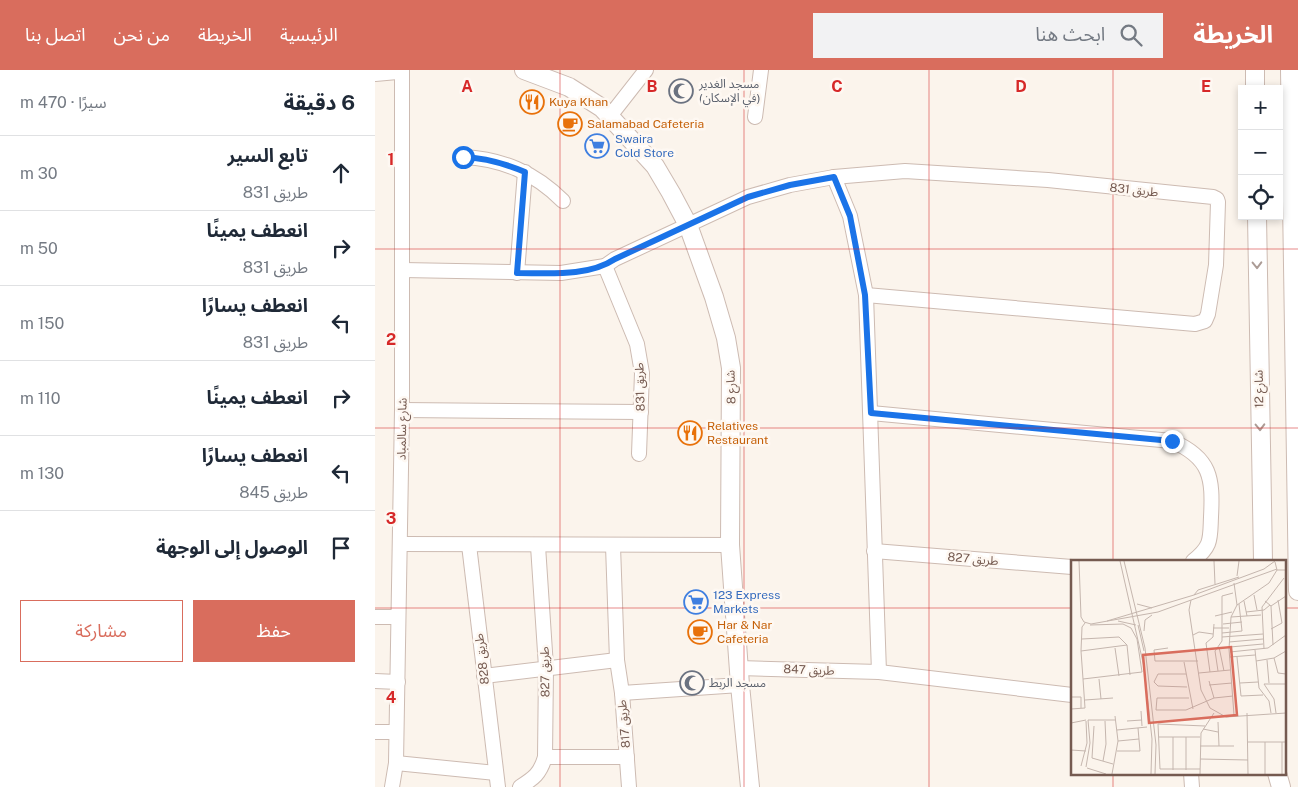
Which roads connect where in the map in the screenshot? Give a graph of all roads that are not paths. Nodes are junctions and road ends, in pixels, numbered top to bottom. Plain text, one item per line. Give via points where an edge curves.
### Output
1 (397, 70) edge
2 (402, 70) edge
3 (524, 70) edge
4 (646, 70) edge
5 (761, 70) edge
6 (1255, 70) edge
7 (1290, 70) edge
8 (375, 72) edge
9 (1255, 85) edge
10 (610, 116) junction
11 (755, 117) dead end
12 (463, 157) dead end
13 (525, 172) junction
14 (834, 177) junction
15 (563, 201) dead end
16 (1257, 220) edge
17 (688, 225) junction
18 (605, 266) junction
19 (403, 270) junction
20 (517, 273) junction
21 (865, 295) junction
22 (402, 410) junction
23 (641, 412) junction
24 (871, 413) junction
25 (639, 454) dead end
26 (400, 544) junction
27 (469, 545) junction
28 (730, 545) junction
29 (539, 546) junction
30 (613, 546) junction
31 (874, 551) junction
32 (1194, 560) edge
33 (1263, 560) edge
34 (1071, 567) edge
35 (1298, 591) edge
36 (375, 617) edge
37 (399, 617) junction
38 (617, 660) junction
39 (546, 667) junction
40 (879, 672) junction
41 (484, 676) junction
42 (740, 677) junction
43 (375, 681) edge
44 (398, 682) junction
45 (622, 693) junction
46 (1071, 695) edge
47 (375, 732) edge
48 (396, 732) junction
49 (545, 757) junction
50 (627, 757) junction
51 (396, 763) junction
52 (1191, 774) edge
53 (1268, 774) edge
54 (1277, 774) edge
55 (497, 780) edge
56 (392, 787) edge
57 (520, 787) edge
58 (629, 787) edge
59 (750, 787) edge
60 (1191, 787) edge
61 (1269, 787) edge
62 (1281, 787) edge

1 - 8 street
2 - 19 street, شارع سالمباد
3 - 10 street, شارع 8 via 569,87
4 - 10 street
5 - 11 street
6 - 9 street
7 - 35 street
10 - 17 street, شارع 8 via 655,166
12 - 13 street via 505,163
13 - 15 street
13 - 20 street
14 - 17 street, طريق 831 via 748,197
14 - 21 street via 850,216
14 - 21 street, طريق 831 via 905,171 1048,180 1213,197 1219,202 1216,265 1208,314 1205,321 1195,324
16 -> 33 street, شارع 12
17 - 18 street, طريق 831
17 - 28 street, شارع 8 via 714,297 731,368
18 - 20 street, طريق 831 via 561,273
18 - 23 street, طريق 831 via 637,344 642,373
19 - 20 street, طريق 831
19 - 22 street, شارع سالمباد
21 - 24 street
22 - 23 street
22 - 26 street, شارع سالمباد
23 - 25 street, طريق 831
24 - 31 street
24 - 32 street via 1172,441 1191,451 1210,479 1209,543
26 - 27 street
26 - 37 street, شارع سالمباد
27 - 29 street
27 - 41 street, طريق 828
28 - 30 street
28 - 42 street, شارع 8
29 - 30 street
29 - 39 street, طريق 827
30 - 38 street, طريق 817
31 - 34 street, طريق 827
31 - 40 street
36 - 37 street
37 - 44 street, شارع سالمباد
38 - 39 street
38 - 45 street, طريق 817
39 - 41 street
39 - 49 street, طريق 827
40 - 42 street, طريق 847
40 - 46 street, طريق 847
41 - 55 street, طريق 828
42 - 45 street, طريق 847
42 - 59 street, شارع 8
43 - 44 street
44 - 48 street, شارع سالمباد
45 - 50 street, طريق 817
47 - 48 street
48 - 51 street, شارع سالمباد
49 - 50 street
49 - 57 street, طريق 827 via 542,769
50 - 58 street, طريق 817
51 - 55 street, طريق 828
51 - 56 street, شارع سالمباد
52 - 60 street
53 - 61 street
54 - 62 street

